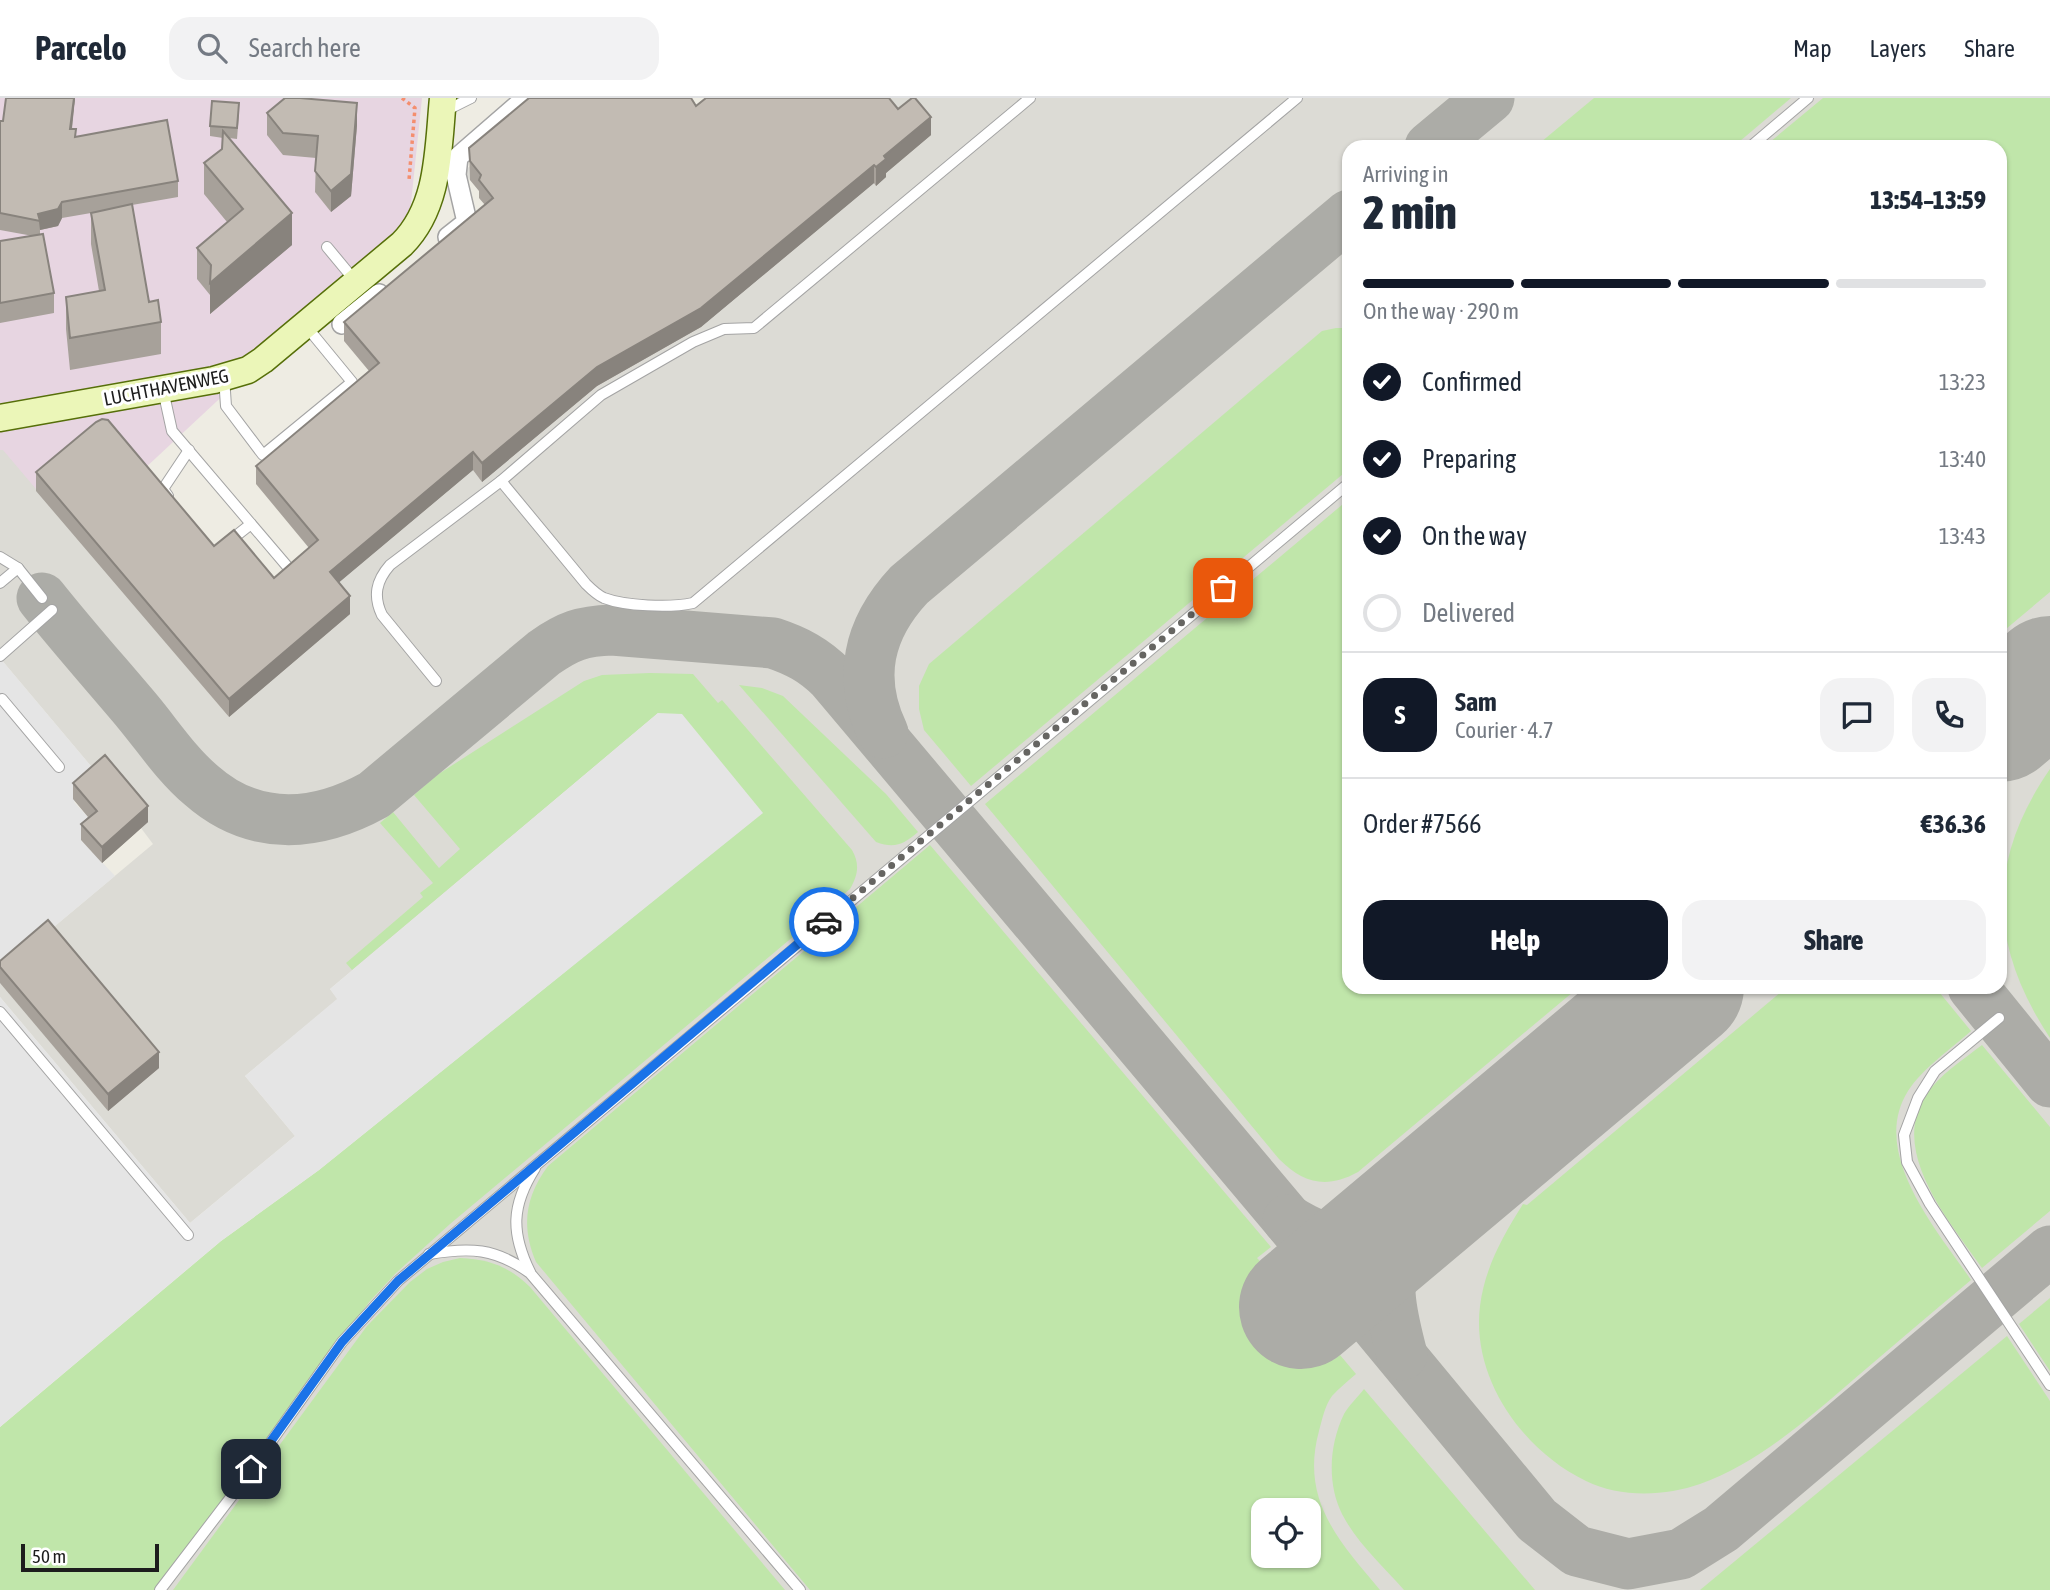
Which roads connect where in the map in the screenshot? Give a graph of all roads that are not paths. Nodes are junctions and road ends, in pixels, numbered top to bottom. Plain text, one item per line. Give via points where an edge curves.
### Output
1 (471, 98) edge
2 (526, 98) edge
3 (1030, 98) edge
4 (1297, 98) edge
5 (1808, 98) edge
6 (438, 103) edge
7 (1758, 140) edge
8 (327, 247) dead end
9 (436, 247) edge
10 (356, 282) junction
11 (394, 282) edge
12 (342, 324) edge
13 (304, 325) junction
14 (224, 376) junction
15 (163, 389) junction
16 (0, 418) edge
17 (188, 450) junction
18 (501, 481) junction
19 (1342, 489) edge
20 (172, 499) edge
21 (251, 524) junction
22 (216, 552) edge
23 (0, 557) edge
24 (18, 568) junction
25 (292, 572) edge
26 (0, 583) edge
27 (42, 598) dead end
28 (52, 610) dead end
29 (0, 656) edge
30 (436, 681) dead end
31 (2, 699) dead end
32 (59, 767) dead end
33 (0, 1012) edge
34 (1999, 1018) dead end
35 (541, 1159) junction
36 (188, 1235) dead end
37 (428, 1254) junction
38 (530, 1273) junction
39 (2050, 1385) edge
40 (160, 1590) edge
41 (800, 1590) edge

1 - 6 lane, LUCHTHAVENWEG
2 - 9 street via 458,157 456,175 467,222
3 - 18 lane via 754,328 724,329 693,342 601,395
4 - 18 lane via 693,603 678,607 601,597
5 - 7 lane
6 - 10 street, LUCHTHAVENWEG via 435,179 419,191 423,216 415,230
8 - 10 lane
10 - 13 street, LUCHTHAVENWEG
11 - 12 street
13 - 14 street, LUCHTHAVENWEG via 257,365
13 - 14 lane via 352,382 264,455 226,406
14 - 15 street, LUCHTHAVENWEG
15 - 16 street, LUCHTHAVENWEG
15 - 17 lane via 172,430
17 - 20 lane via 163,489
17 - 21 lane
18 - 30 lane via 380,576 376,596 382,615
19 - 35 lane
21 - 22 lane
21 - 25 lane
23 - 24 lane
24 - 26 lane
24 - 27 lane
28 - 29 lane
31 - 32 lane
33 - 36 lane
34 - 39 lane via 1935,1071 1918,1098 1904,1135 1907,1162
35 - 37 lane
35 - 38 lane via 523,1186 516,1218 519,1248
37 - 38 lane via 456,1249 486,1251 510,1258
37 - 40 lane via 342,1342
38 - 41 lane

